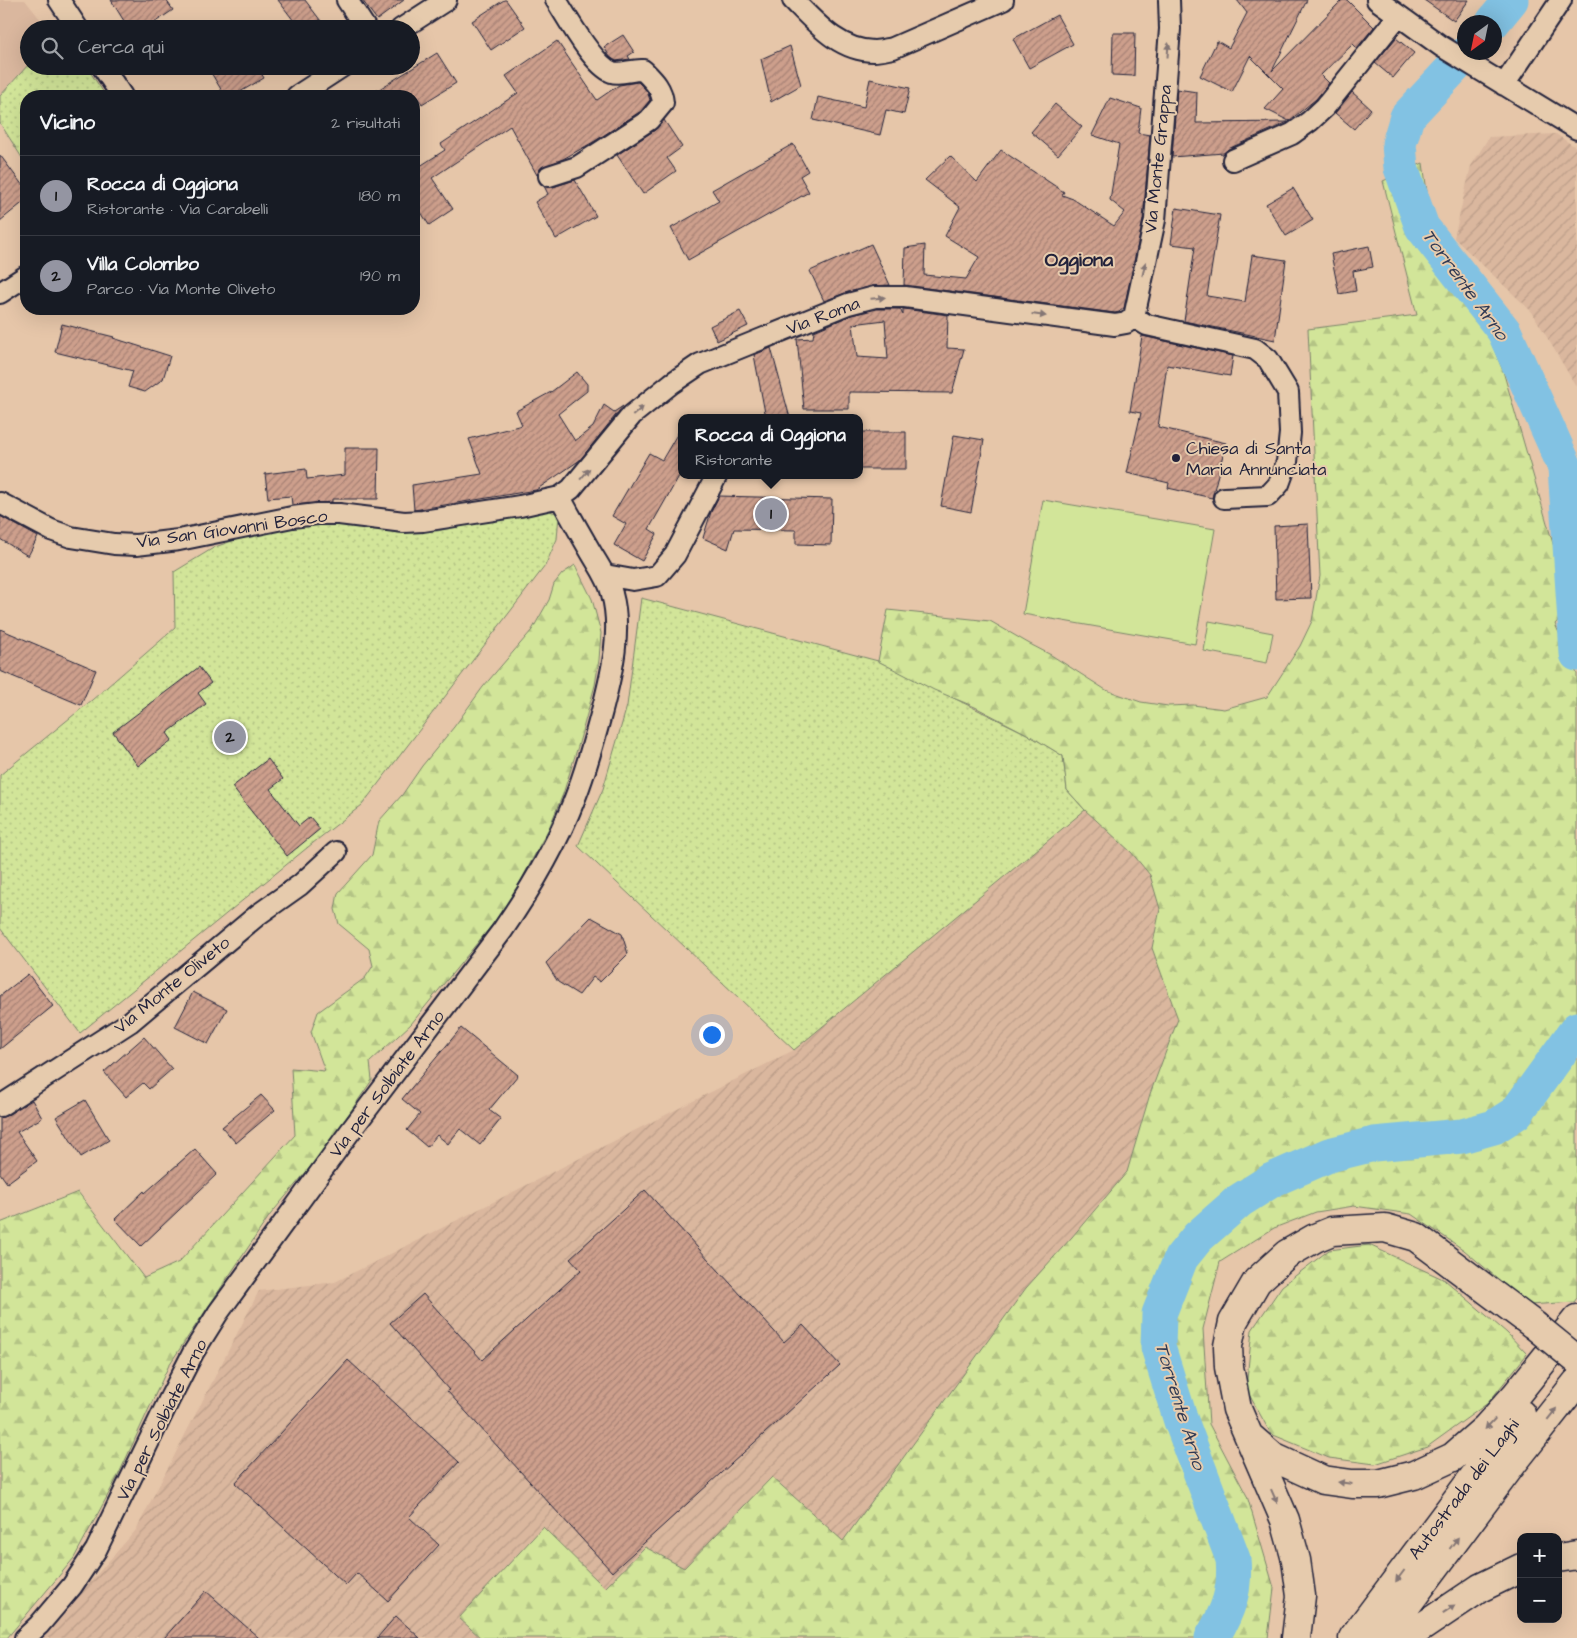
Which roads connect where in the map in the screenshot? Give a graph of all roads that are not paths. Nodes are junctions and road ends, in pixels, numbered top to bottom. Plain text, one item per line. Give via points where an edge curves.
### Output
1 (59, 0) edge
2 (347, 0) edge
3 (446, 0) edge
4 (556, 0) edge
5 (793, 0) edge
6 (1004, 0) edge
7 (1169, 0) edge
8 (1561, 0) edge
9 (1380, 1) edge
10 (1398, 16) junction
11 (72, 20) edge
12 (360, 20) edge
13 (415, 20) edge
14 (108, 75) edge
15 (329, 75) edge
16 (1496, 80) junction
17 (118, 90) edge
18 (306, 90) edge
19 (1577, 129) edge
20 (1233, 160) dead end
21 (549, 176) dead end
22 (20, 280) edge
23 (0, 293) edge
24 (1134, 317) junction
25 (715, 479) edge
26 (560, 497) junction
27 (1224, 498) dead end
28 (0, 503) edge
29 (605, 576) junction
30 (336, 852) dead end
31 (0, 1106) edge
32 (1577, 1320) edge
33 (1577, 1342) edge
34 (1577, 1360) edge
35 (1577, 1382) edge
36 (1248, 1435) junction
37 (1577, 1555) edge
38 (1562, 1557) edge
39 (1517, 1570) edge
40 (25, 1638) edge
41 (1296, 1638) edge
42 (1354, 1638) edge
43 (1382, 1638) edge
44 (1410, 1638) edge

1 - 11 street
2 - 12 street
3 - 13 street
4 - 21 street via 590,52 612,72 643,70 656,83 663,103 649,120 585,162
5 - 6 street via 836,39 854,48 874,51 893,48
24 -> 7 street, Via Monte Grappa via 1155,220 1170,29
8 - 16 street
9 - 10 street
10 - 16 street
10 - 20 street via 1325,107 1310,121 1292,134
14 - 17 street
15 - 18 street
16 - 19 street
22 - 23 street
26 -> 24 street, Via Roma via 571,489 632,415 672,382 700,364 848,304 875,297 905,297 1115,326
24 - 27 street via 1147,325 1255,348 1268,358 1288,392 1290,433 1287,462 1279,484 1268,496
25 - 29 street via 675,555 657,576 633,580
26 - 28 street, Via San Giovanni Bosco via 520,506 404,522 340,514 292,517 179,540 136,545 71,537
26 - 29 street, Via per Solbiate Arno
29 - 40 street, Via per Solbiate Arno via 616,612 613,661 576,797 545,864 502,931 218,1313 168,1400 96,1550 72,1586
30 - 31 street, Via Monte Oliveto via 300,885 259,914 130,1022
32 -> 36 highway via 1486,1428 1453,1457 1414,1475 1378,1484 1324,1480 1273,1457
33 -> 42 highway, Autostrada dei Laghi
34 - 36 highway, bridge via 1416,1237 1385,1228 1332,1231 1287,1254 1258,1281 1234,1322 1228,1346 1229,1367 1236,1409
43 -> 35 highway, Autostrada dei Laghi
36 -> 41 highway via 1285,1520 1296,1560 1301,1596
37 - 38 highway
44 -> 39 highway via 1480,1588

